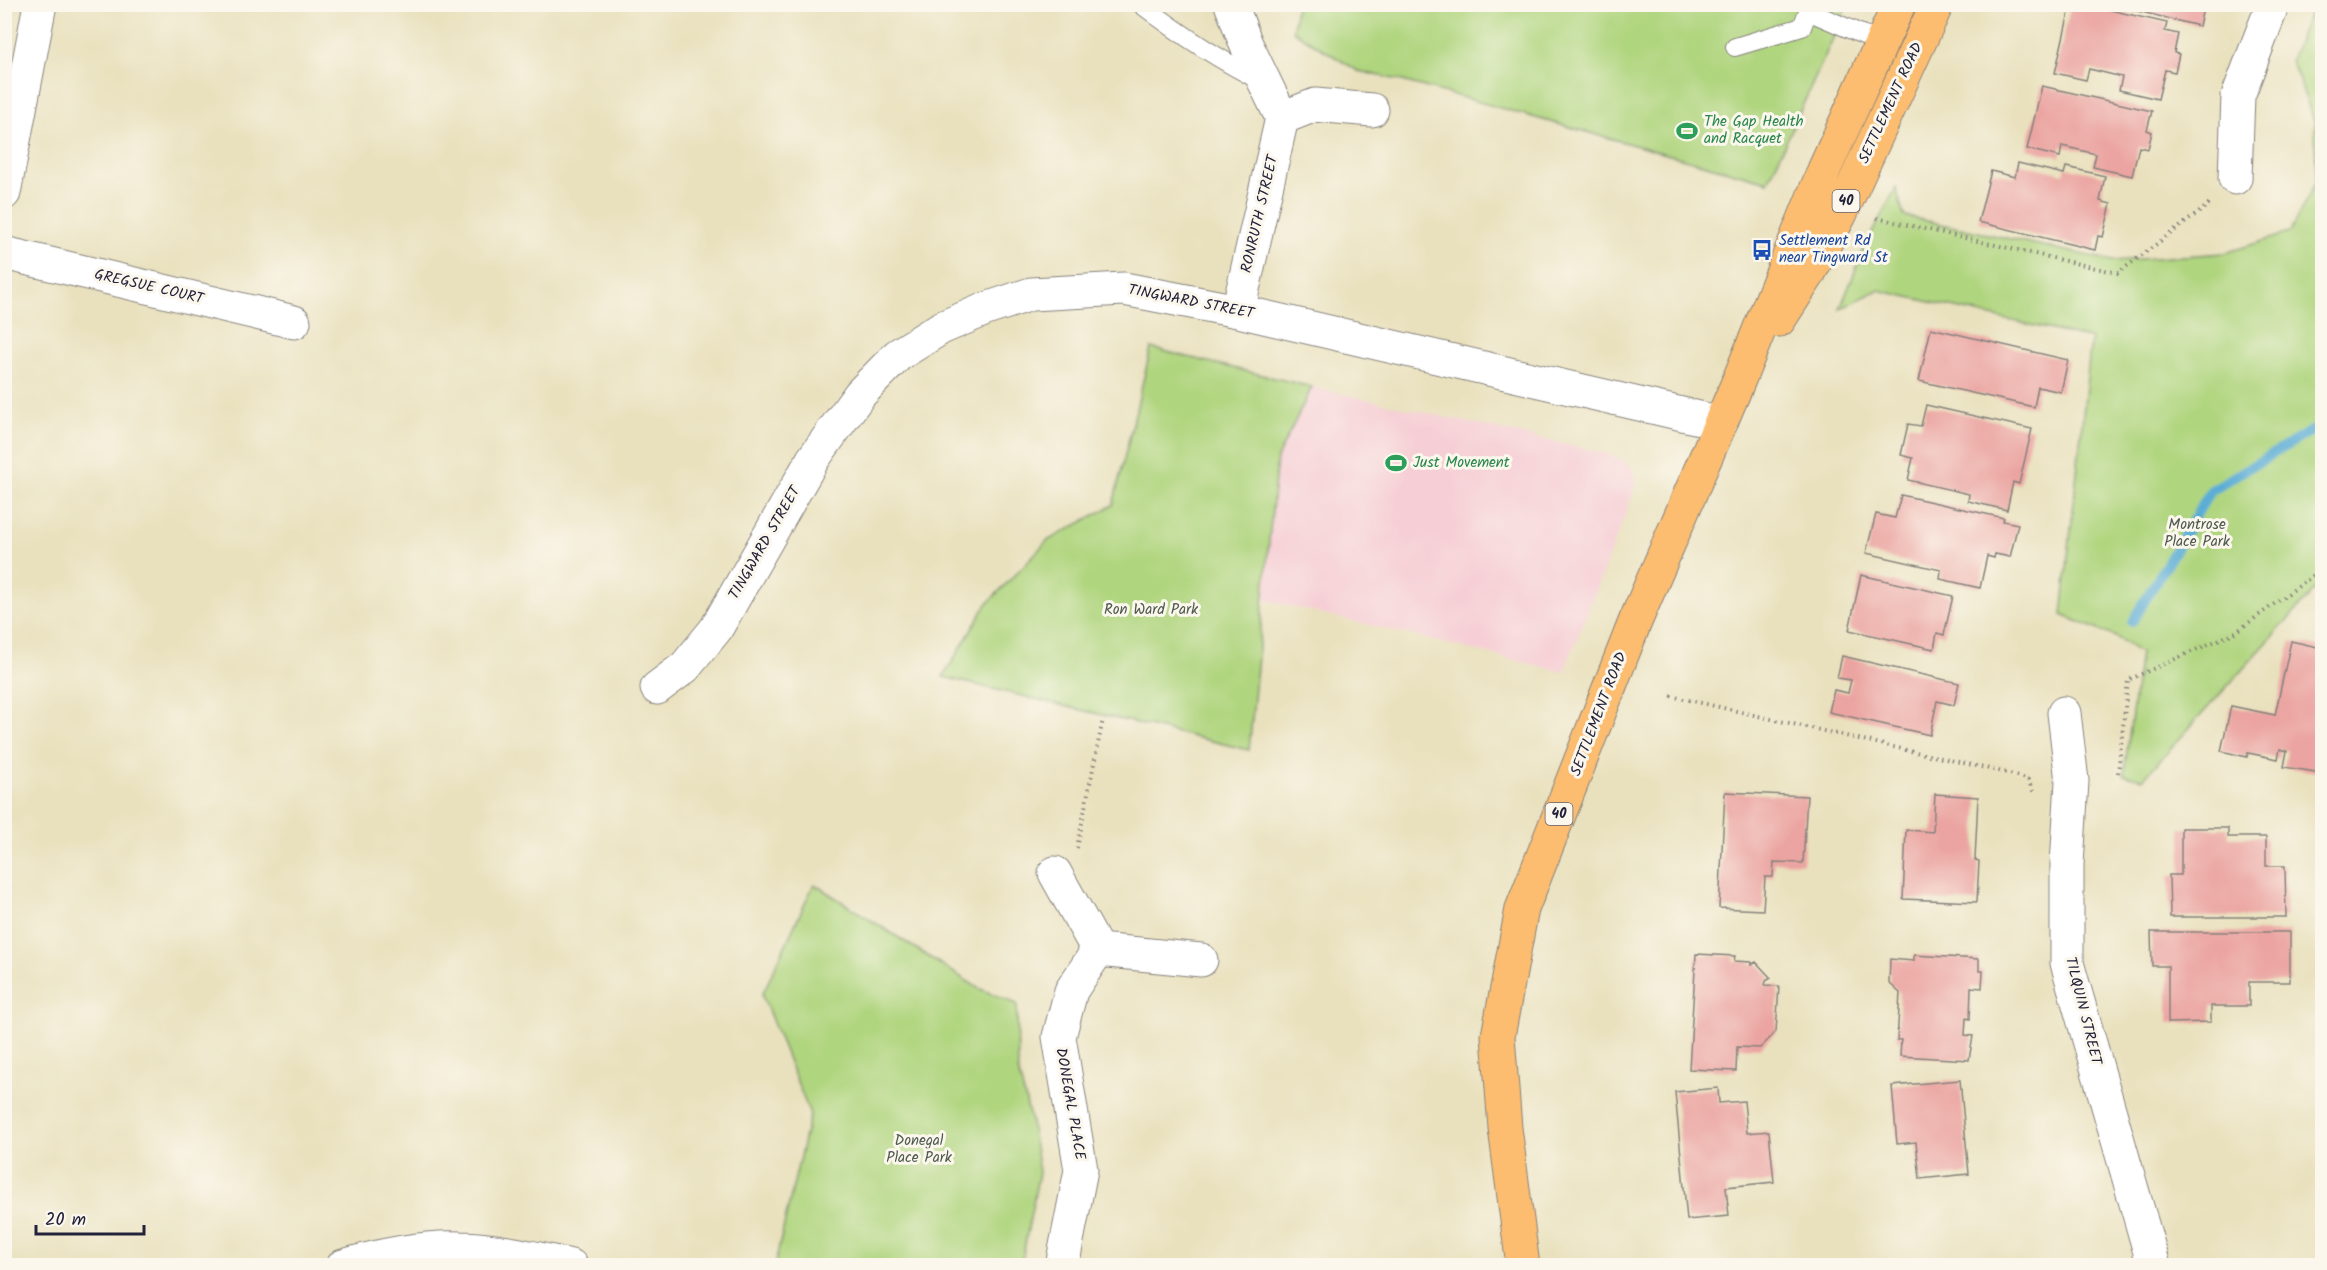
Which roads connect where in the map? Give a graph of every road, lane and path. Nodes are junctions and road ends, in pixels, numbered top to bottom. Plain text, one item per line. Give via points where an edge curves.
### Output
1 (40, 4) edge
2 (1142, 4) edge
3 (1231, 4) edge
4 (1899, 4) edge
5 (1937, 4) edge
6 (2272, 4) edge
7 (1809, 8) edge
8 (1882, 43) junction
9 (1735, 47) dead end
10 (1264, 83) junction
11 (1372, 110) dead end
12 (1282, 118) junction
13 (2235, 178) joint
14 (4, 193) edge
15 (1876, 218) dead end
16 (4, 253) edge
17 (1238, 310) junction
18 (294, 322) dead end
19 (1736, 387) junction
20 (1720, 423) junction
21 (2322, 569) edge
22 (657, 688) dead end
23 (1671, 696) dead end
24 (2064, 713) dead end
25 (1103, 719) dead end
26 (2118, 773) dead end
27 (2034, 796) dead end
28 (1055, 873) joint
29 (1098, 950) junction
30 (1202, 960) dead end
31 (343, 1266) edge
32 (571, 1266) edge
33 (1062, 1266) edge
34 (1523, 1266) edge
35 (2154, 1266) edge

1 - 14 street
2 - 10 lane via 1179,34
3 - 10 street
4 - 8 main road, SETTLEMENT ROAD / 40
5 - 19 main road, SETTLEMENT ROAD / 40 via 1831,234
6 - 13 street via 2238,96
7 - 8 lane
7 - 9 lane via 1802,27
8 - 19 main road, SETTLEMENT ROAD / 40 via 1824,170
10 - 12 street
11 - 12 street via 1315,105
12 - 17 street, RONRUTH STREET
13 - 15 path via 2202,210 2118,273
16 - 18 street, GREGSUE COURT
17 - 20 street, TINGWARD STREET
17 - 22 street, TINGWARD STREET via 1124,289 1031,294 941,328 898,355 860,394 813,459 716,629 685,667
19 - 20 main road, SETTLEMENT ROAD / 40
20 - 34 main road, SETTLEMENT ROAD / 40 via 1635,622 1522,909 1498,1035 1505,1128
21 - 26 path via 2236,632 2128,681
23 - 27 path via 2007,773 2028,780
24 - 35 street, TILQUIN STREET via 2073,781 2067,865 2067,963
25 - 28 path via 1078,847
28 - 29 street
29 - 30 street
29 - 33 street, DONEGAL PLACE via 1071,991 1059,1037 1081,1170
31 - 32 street via 380,1255 461,1248 514,1253

